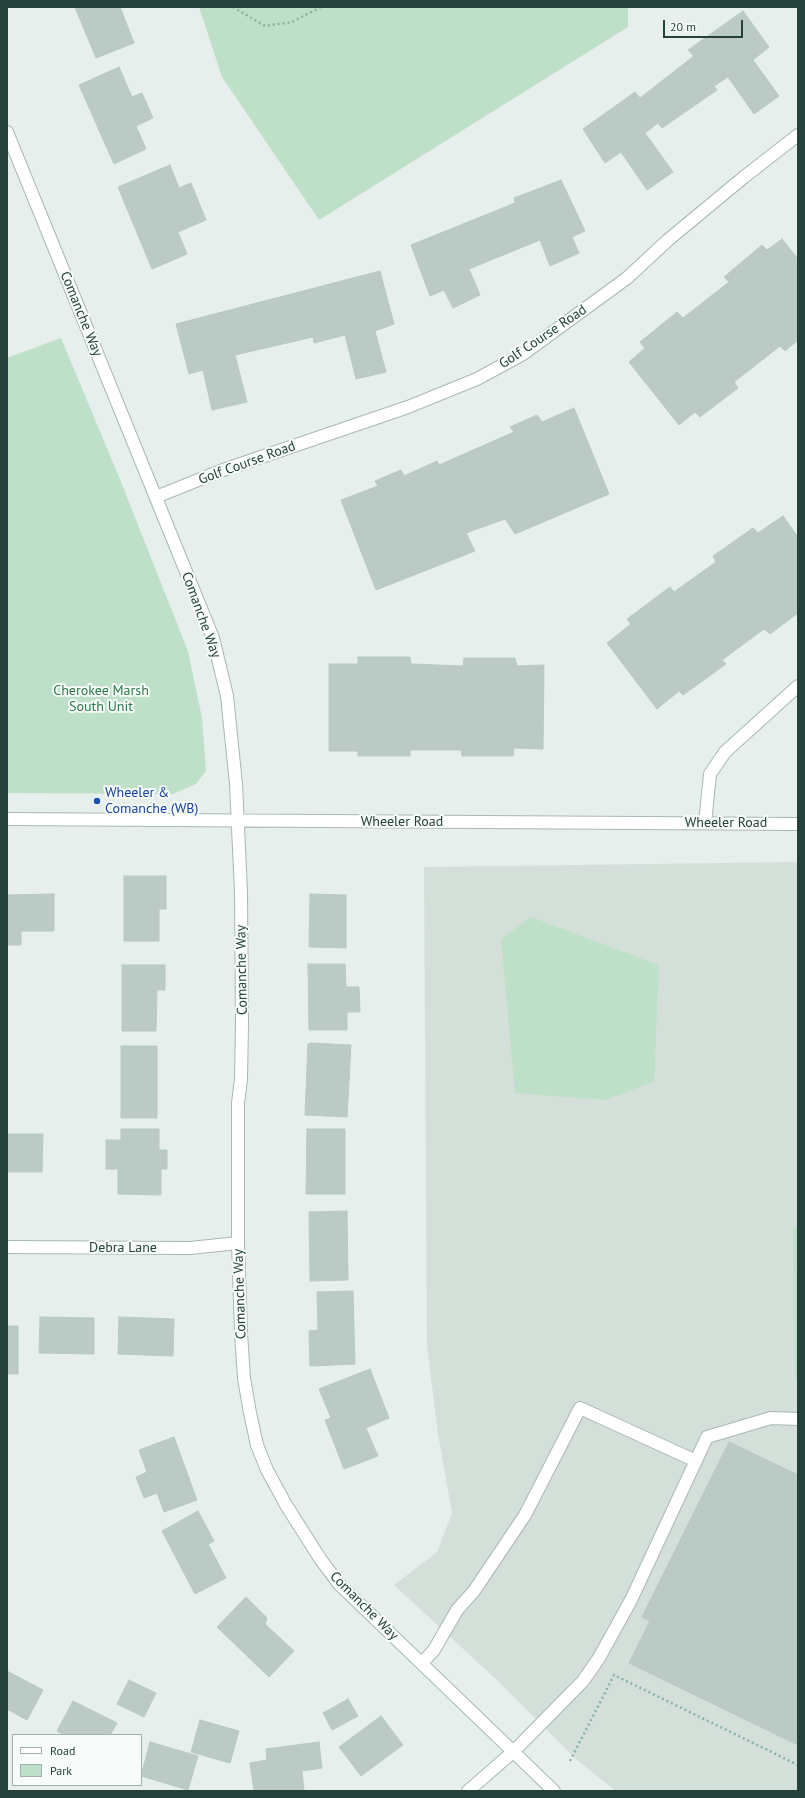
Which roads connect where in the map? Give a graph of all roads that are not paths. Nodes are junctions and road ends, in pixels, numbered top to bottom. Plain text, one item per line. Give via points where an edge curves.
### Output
1 (7, 132) edge
2 (798, 135) edge
3 (156, 497) junction
4 (798, 686) edge
5 (7, 819) edge
6 (237, 822) junction
7 (705, 823) junction
8 (798, 824) edge
9 (238, 1243) junction
10 (7, 1247) edge
11 (798, 1419) edge
12 (696, 1461) junction
13 (422, 1663) junction
14 (514, 1751) junction
15 (468, 1791) edge
16 (554, 1791) edge

1 - 3 street, Comanche Way
2 - 3 street, Golf Course Road via 668,240 627,278 523,354 477,379 408,407 223,470
3 - 6 street, Comanche Way via 212,638 227,696 236,784
4 - 7 street via 725,752 710,774
5 - 6 street, Wheeler Road
6 - 7 street, Wheeler Road
6 - 9 street, Comanche Way via 241,892 242,1024 238,1103
7 - 8 street, Wheeler Road
9 - 10 street, Debra Lane via 190,1248
9 - 13 street, Comanche Way via 244,1378 257,1445 267,1470 286,1505 339,1584
11 - 12 street via 772,1418 707,1437
12 - 13 street via 580,1408 524,1515 474,1591 456,1610 434,1650
12 - 14 street via 631,1600 599,1658 583,1681
13 - 14 street, Comanche Way
14 - 15 street
14 - 16 street, Comanche Way

